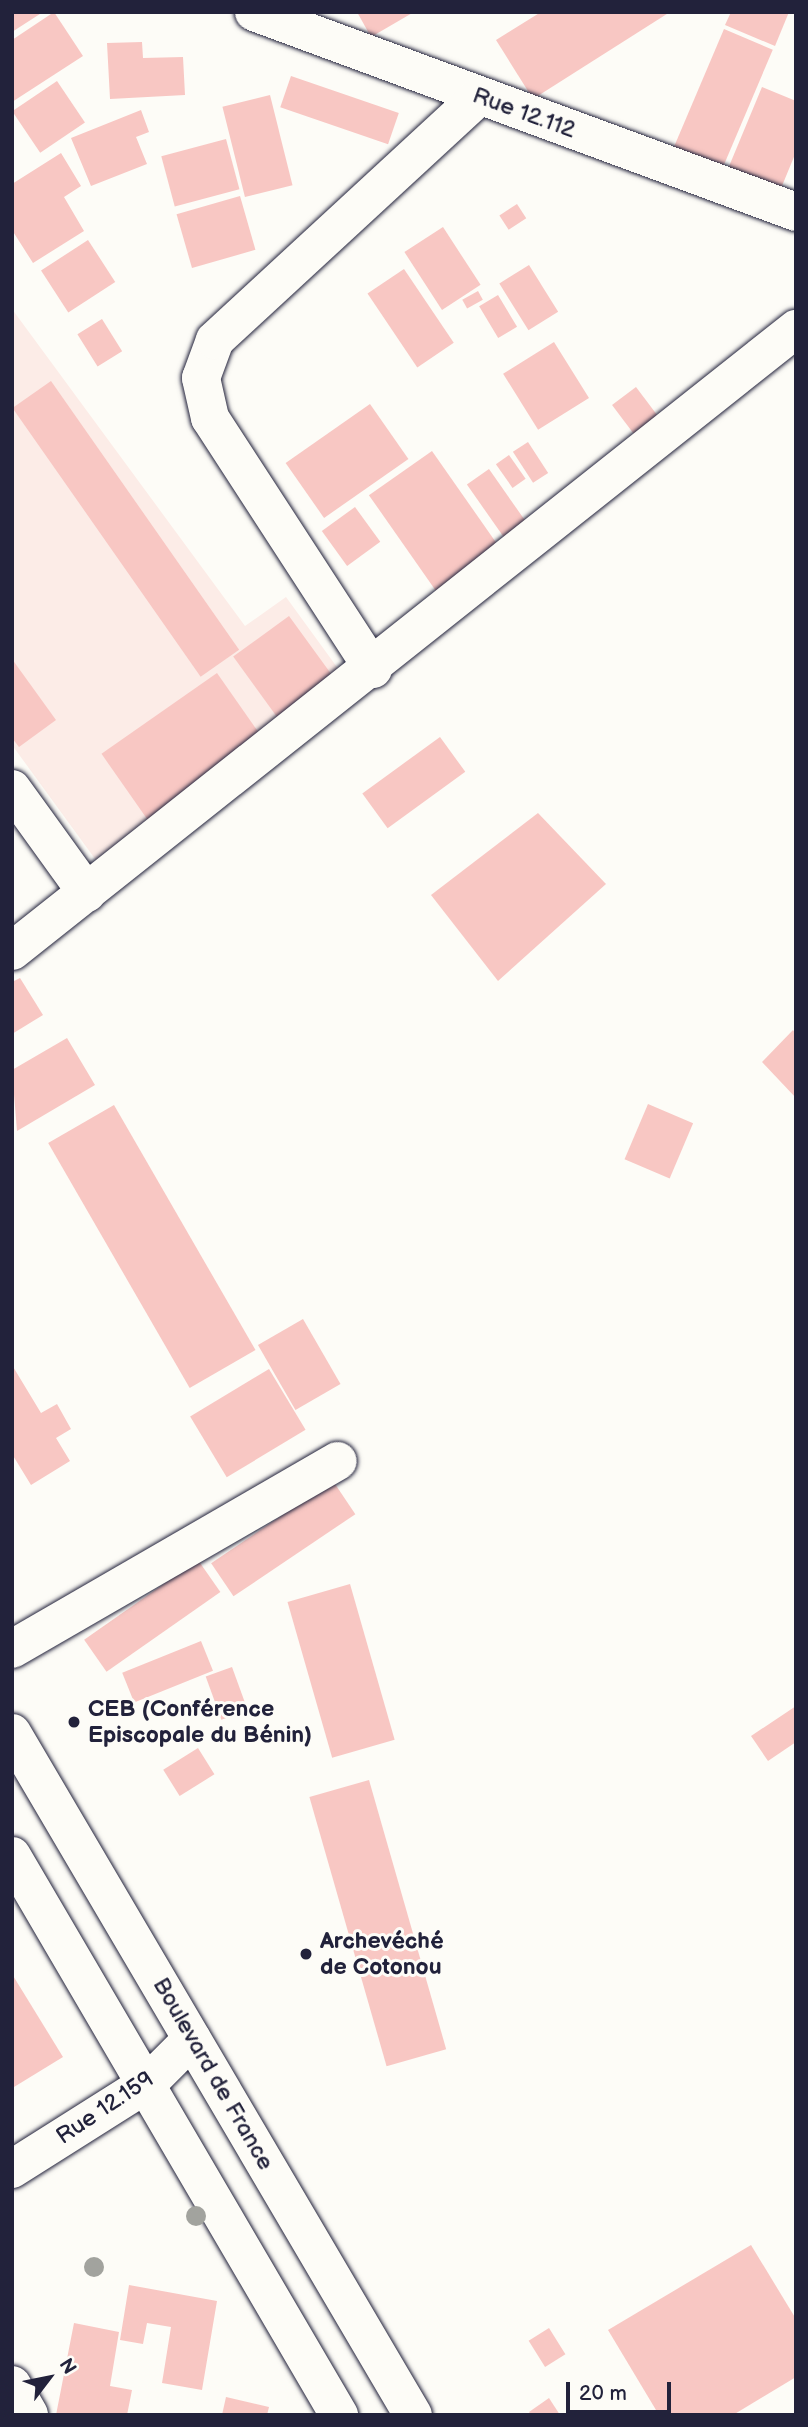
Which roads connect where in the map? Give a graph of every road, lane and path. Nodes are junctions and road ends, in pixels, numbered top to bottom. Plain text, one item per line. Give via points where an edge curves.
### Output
1 (254, 12) edge
2 (479, 96) junction
3 (796, 212) edge
4 (796, 329) edge
5 (373, 669) junction
6 (12, 789) edge
7 (87, 893) junction
8 (12, 951) edge
9 (338, 1461) dead end
10 (12, 1649) edge
11 (12, 1734) edge
12 (12, 1856) edge
13 (192, 2039) junction
14 (148, 2082) junction
15 (12, 2169) edge
16 (12, 2385) edge
17 (29, 2415) edge
18 (339, 2415) edge
19 (413, 2415) edge

1 - 2 street, Rue 12.112
2 - 3 street, Rue 12.112
2 - 5 street via 215,340 201,378 210,418
4 - 5 street
5 - 7 street
6 - 7 street
7 - 8 street
9 - 10 street
11 - 13 street, Boulevard de France
12 - 14 street
13 - 14 street, Rue 12.159
13 - 19 street, Boulevard de France
14 - 15 street, Rue 12.159
14 - 18 street
16 - 17 street

